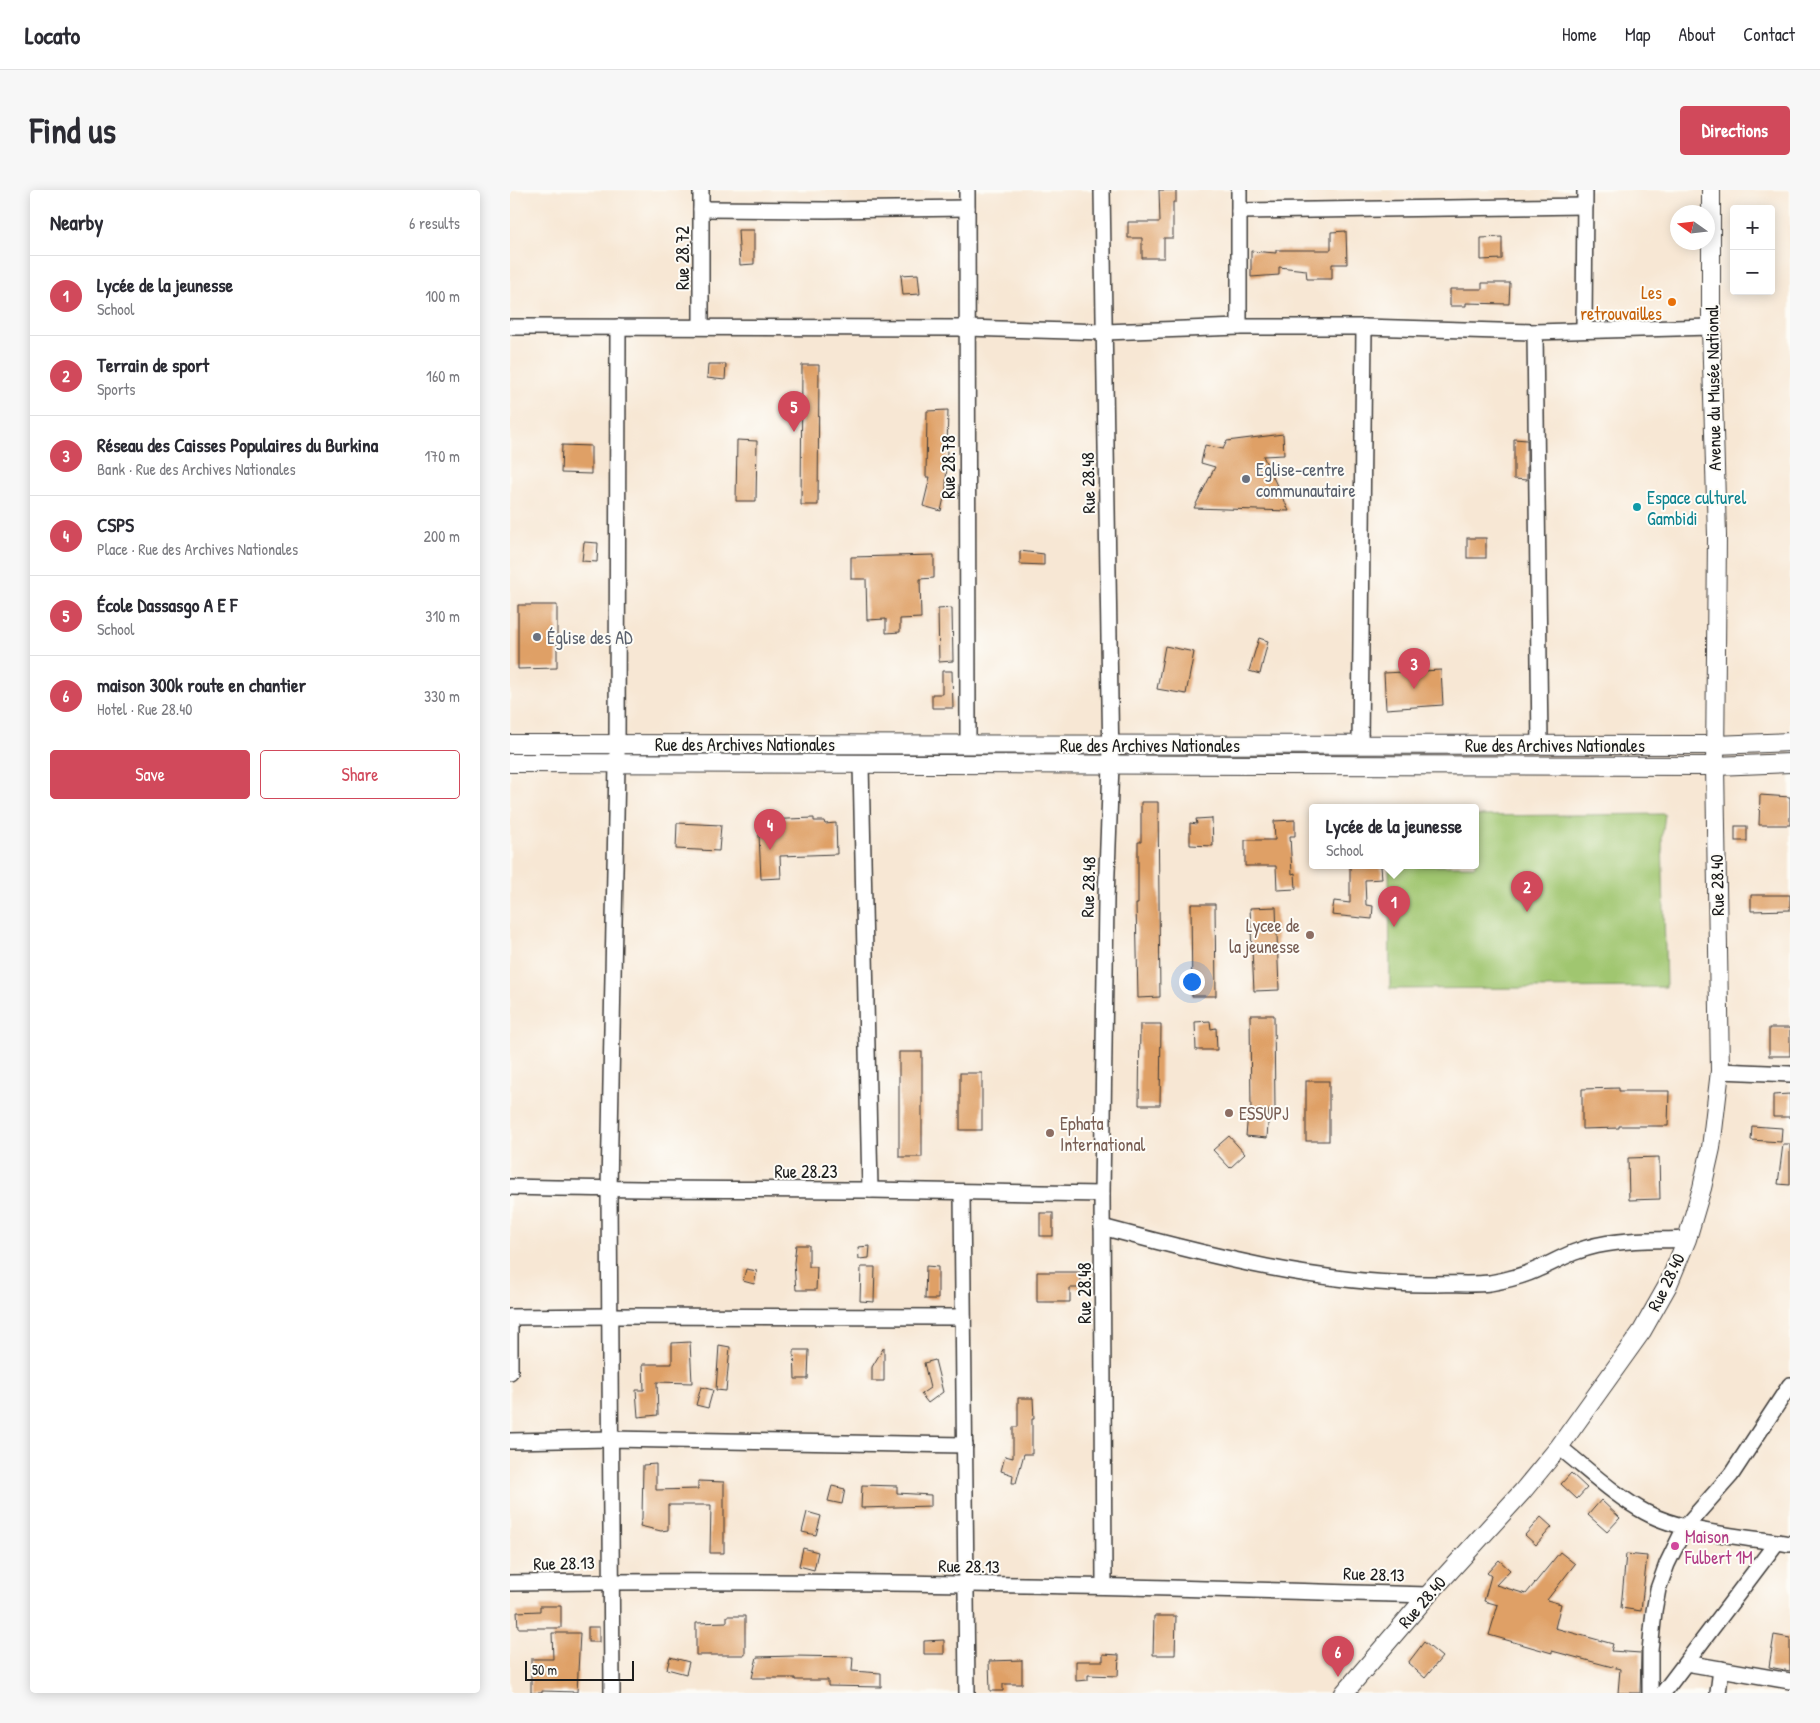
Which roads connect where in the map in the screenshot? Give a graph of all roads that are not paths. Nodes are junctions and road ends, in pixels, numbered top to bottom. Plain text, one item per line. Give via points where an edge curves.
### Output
1 (701, 190) edge
2 (966, 190) edge
3 (1102, 190) edge
4 (1239, 190) edge
5 (1585, 190) edge
6 (1710, 190) edge
7 (1585, 206) junction
8 (967, 208) junction
9 (701, 209) junction
10 (1239, 210) junction
11 (701, 326) junction
12 (510, 327) edge
13 (618, 327) junction
14 (1239, 327) junction
15 (1364, 327) junction
16 (1711, 327) junction
17 (966, 328) junction
18 (1584, 330) junction
19 (1105, 332) junction
20 (1535, 332) junction
21 (1790, 742) edge
22 (510, 744) edge
23 (617, 744) junction
24 (968, 744) junction
25 (1111, 745) junction
26 (1360, 745) junction
27 (1540, 745) junction
28 (1715, 745) junction
29 (510, 763) edge
30 (617, 763) junction
31 (1790, 763) edge
32 (861, 764) junction
33 (1111, 765) junction
34 (1715, 766) junction
35 (1720, 1071) junction
36 (1790, 1074) edge
37 (510, 1187) edge
38 (609, 1190) junction
39 (870, 1190) junction
40 (962, 1193) junction
41 (1102, 1194) junction
42 (1102, 1227) junction
43 (1686, 1239) junction
44 (609, 1316) junction
45 (964, 1317) junction
46 (510, 1318) edge
47 (510, 1372) edge
48 (1790, 1385) edge
49 (610, 1439) junction
50 (510, 1441) edge
51 (965, 1445) junction
52 (1559, 1447) junction
53 (1685, 1527) junction
54 (1783, 1543) edge
55 (611, 1581) junction
56 (510, 1583) edge
57 (966, 1584) junction
58 (1104, 1586) junction
59 (1428, 1595) junction
60 (1686, 1663) junction
61 (1721, 1669) junction
62 (1790, 1681) edge
63 (612, 1693) edge
64 (967, 1693) edge
65 (1344, 1693) edge
66 (1650, 1693) edge
67 (1663, 1693) edge
68 (1718, 1693) edge

1 - 9 street, Rue 28.72
2 - 8 street, Rue 28.78
3 - 19 street, Rue 28.48
4 - 10 street
5 - 7 street
6 - 16 street, Avenue du Musée National
7 - 10 street
7 - 18 street
8 - 9 street
8 - 17 street, Rue 28.78
9 - 11 street, Rue 28.72
10 - 14 street
11 - 13 street
11 - 17 street
12 - 13 street
13 - 23 street
14 - 15 street
14 - 19 street
15 - 20 street
15 - 26 street
16 - 18 street
16 - 28 street, Avenue du Musée National via 1717,536
17 - 19 street
17 - 24 street, Rue 28.78
18 - 20 street
19 - 25 street, Rue 28.48
20 - 27 street
21 - 28 street, Rue des Archives Nationales
22 - 23 street, Rue des Archives Nationales
23 - 24 street, Rue des Archives Nationales
23 - 30 street
24 - 25 street, Rue des Archives Nationales
25 - 26 street, Rue des Archives Nationales
25 - 33 street, Rue 28.48
26 - 27 street, Rue des Archives Nationales
27 - 28 street, Rue des Archives Nationales
28 - 34 street, Avenue du Musée National
29 - 30 street, Rue des Archives Nationales
30 - 32 street, Rue des Archives Nationales
30 - 38 street
31 - 34 street, Rue des Archives Nationales
32 - 33 street, Rue des Archives Nationales
32 - 39 street
33 - 34 street, Rue des Archives Nationales
33 - 41 street, Rue 28.48
34 - 35 street, Rue 28.40
35 - 36 street
35 - 43 street, Rue 28.40 via 1711,1148
37 - 38 street, Rue 28.23
38 - 39 street, Rue 28.23
38 - 44 street
39 - 40 street, Rue 28.23
40 - 41 street, Rue 28.23
40 - 45 street
41 - 42 street, Rue 28.48
42 - 43 street via 1232,1261 1291,1272 1399,1284 1487,1283 1512,1279 1595,1246
42 - 58 street, Rue 28.48
43 - 52 street, Rue 28.40 via 1668,1285 1642,1331
44 - 45 street
44 - 46 street
44 - 49 street
45 - 51 street
46 - 47 street
48 - 53 street via 1731,1475
49 - 50 street
49 - 51 street
49 - 55 street
51 - 57 street
52 - 53 street via 1638,1508
52 - 59 street, Rue 28.40
53 - 54 street
53 - 66 street via 1658,1589 1650,1650
54 - 60 street
55 - 56 street, Rue 28.13
55 - 57 street, Rue 28.13
55 - 63 street
57 - 58 street, Rue 28.13
57 - 64 street
58 - 59 street, Rue 28.13
59 - 65 street, Rue 28.40
60 - 61 street
60 - 67 street
61 - 62 street
61 - 68 street

